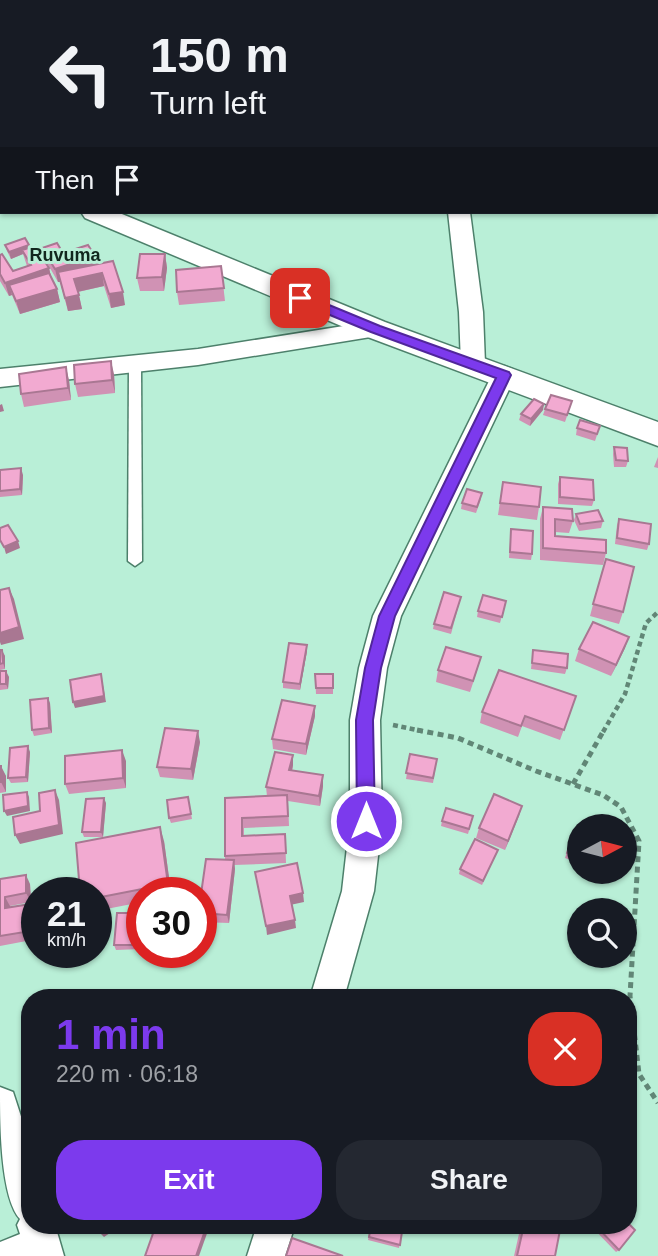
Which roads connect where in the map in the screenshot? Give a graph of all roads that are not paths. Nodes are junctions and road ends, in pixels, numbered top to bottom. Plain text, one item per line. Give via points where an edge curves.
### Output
1 (99, 214) edge
2 (459, 214) edge
3 (375, 329) junction
4 (135, 364) junction
5 (473, 364) junction
6 (504, 375) junction
7 (0, 378) edge
8 (658, 434) edge
9 (135, 561) dead end
10 (330, 989) edge
11 (0, 1105) edge
12 (21, 1175) edge
13 (273, 1234) edge
14 (266, 1256) edge

1 - 3 street
2 - 5 street
3 - 4 street
3 - 5 street
4 - 7 street
4 - 9 lane
5 - 6 street
6 - 8 street
6 - 10 street via 387,616 365,720 364,851 349,929
11 - 12 street
13 - 14 street

